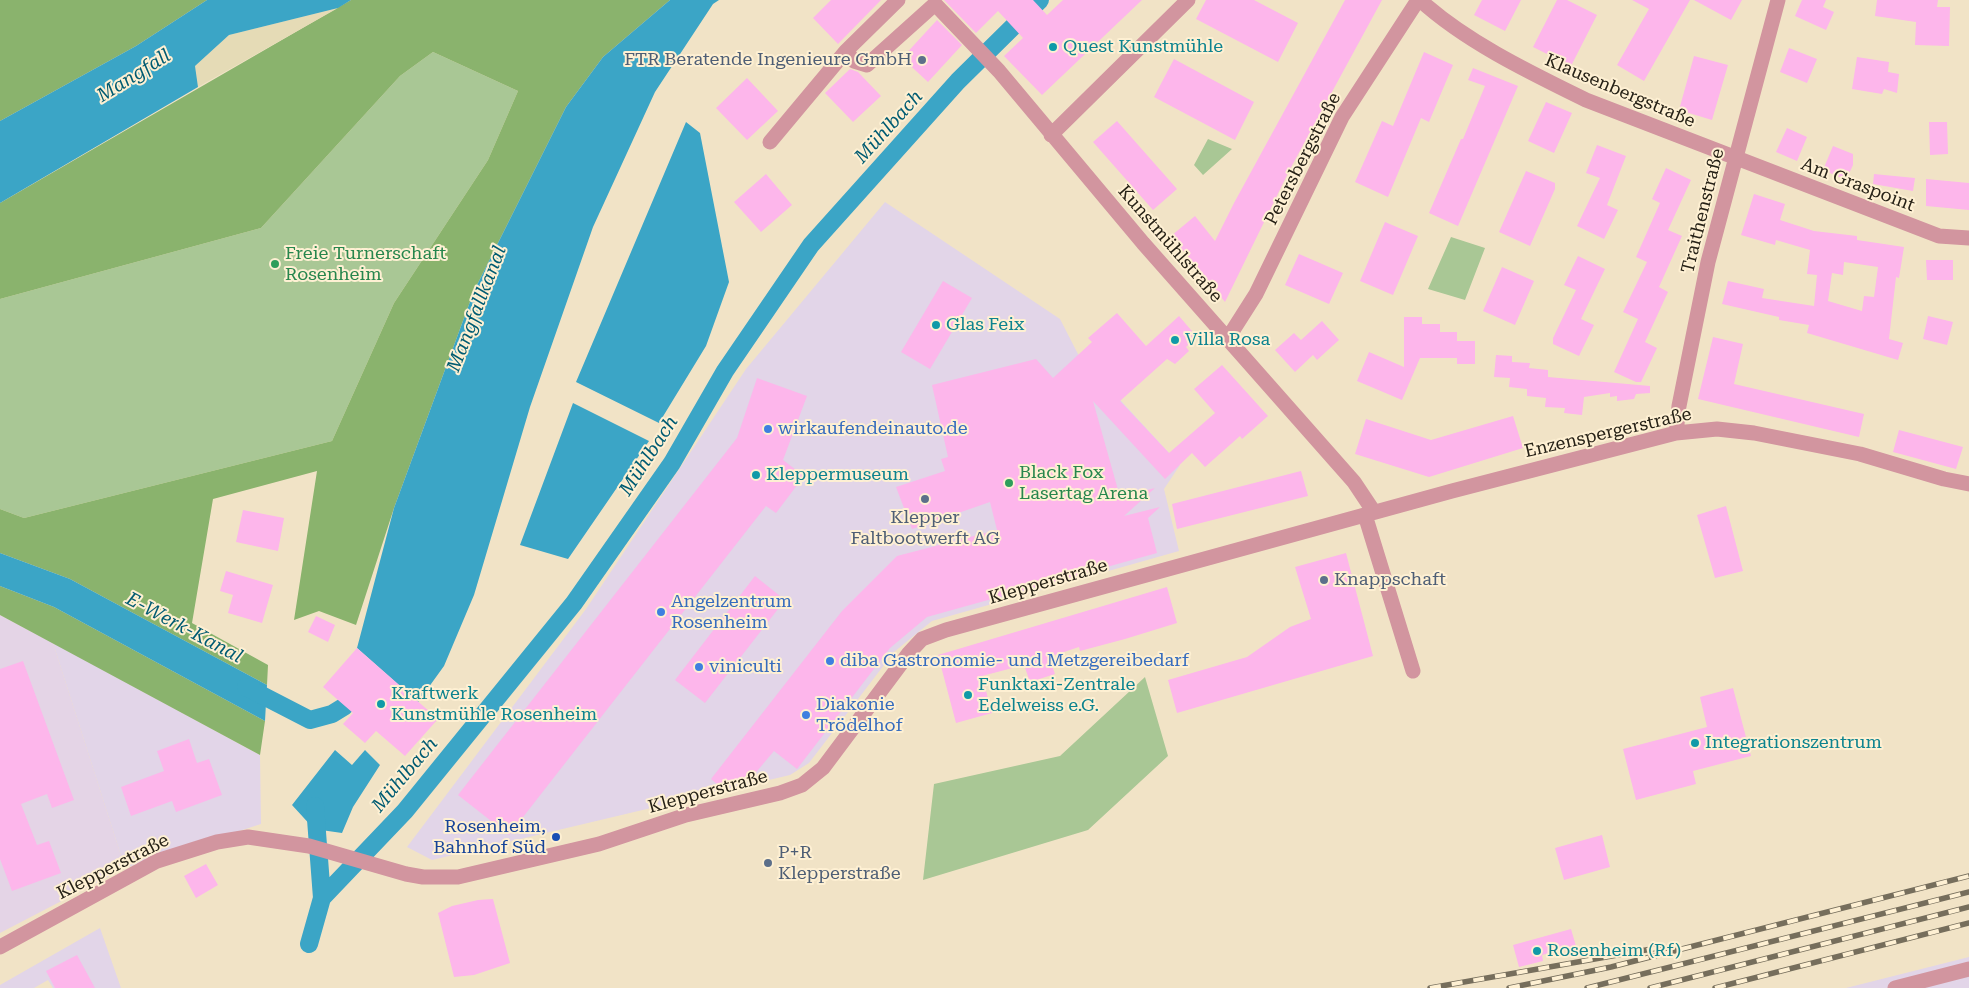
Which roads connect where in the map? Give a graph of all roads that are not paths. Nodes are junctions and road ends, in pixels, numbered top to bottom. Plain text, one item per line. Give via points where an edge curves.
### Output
1 (898, 0) edge
2 (1188, 0) edge
3 (1419, 0) edge
4 (1778, 0) edge
5 (937, 2) edge
6 (846, 51) junction
7 (1050, 135) junction
8 (770, 142) dead end
9 (1734, 158) junction
10 (1969, 238) edge
11 (1228, 338) junction
12 (1676, 433) junction
13 (1969, 484) edge
14 (1370, 513) junction
15 (1413, 671) dead end
16 (0, 947) edge
17 (1969, 969) edge
18 (1895, 988) edge

1 - 6 street
2 - 7 street
3 - 9 street, Klausenbergstraße via 1443,21 1530,73 1586,100
3 - 11 street, Petersbergstraße via 1342,117 1256,294
4 - 9 street, Traithenstraße
5 - 6 street, Kunstmühlstraße via 867,65 854,61
5 - 7 street, Kunstmühlstraße via 999,71
6 - 8 street
7 - 11 street, Kunstmühlstraße
9 - 10 street, Am Graspoint via 1939,236
9 - 12 street, Traithenstraße via 1708,262
11 - 14 street, Kunstmühlstraße via 1354,482
12 - 13 street, Enzenspergerstraße via 1717,429 1754,433 1860,454
12 - 14 street, Enzenspergerstraße
14 - 15 street, Kunstmühlstraße
14 - 16 street, Klepperstraße via 922,639 823,768 802,785 780,793 686,815 598,844 458,877 424,877 308,846 248,837 205,844 157,861
17 - 18 street

